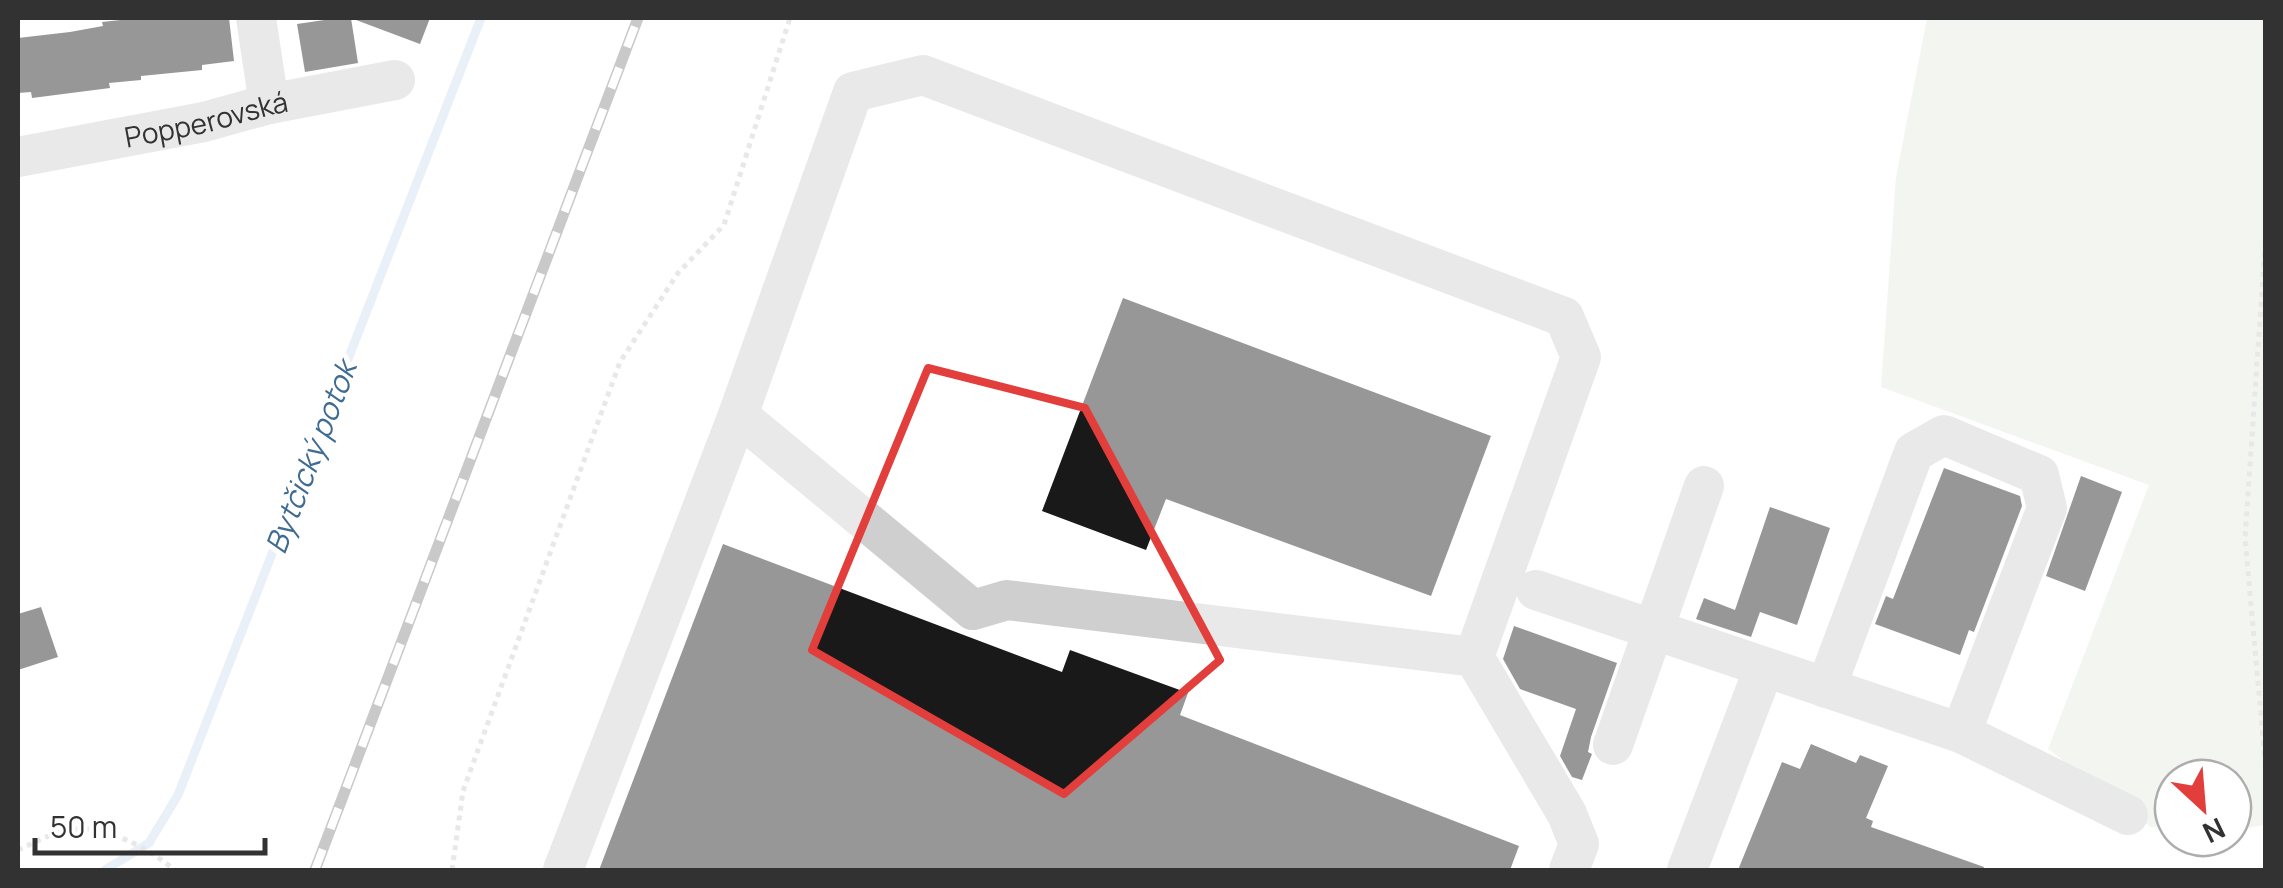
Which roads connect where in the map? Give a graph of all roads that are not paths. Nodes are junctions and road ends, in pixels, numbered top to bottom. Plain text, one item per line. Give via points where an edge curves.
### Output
1 (256, 18) edge
2 (394, 80) dead end
3 (268, 104) junction
4 (18, 158) edge
5 (738, 415) junction
6 (1704, 486) dead end
7 (1536, 590) dead end
8 (1654, 630) junction
9 (1474, 658) junction
10 (1764, 668) junction
11 (1826, 688) junction
12 (1961, 733) junction
13 (1614, 745) dead end
14 (2128, 815) dead end
15 (563, 870) edge
16 (1569, 870) edge
17 (1687, 870) edge

1 - 3 street
2 - 3 street, Popperovská
3 - 4 street, Popperovská
5 - 9 street via 974,610 1006,600
5 - 9 street via 853,92 923,75 1564,317 1582,357
5 - 15 street
6 - 8 street
7 - 8 street
8 - 10 street
8 - 13 street
9 - 16 street via 1567,814 1579,844
10 - 11 street
10 - 17 street
11 - 12 street
11 - 12 street via 1914,452 1944,434 2039,475 2047,508
12 - 14 street

